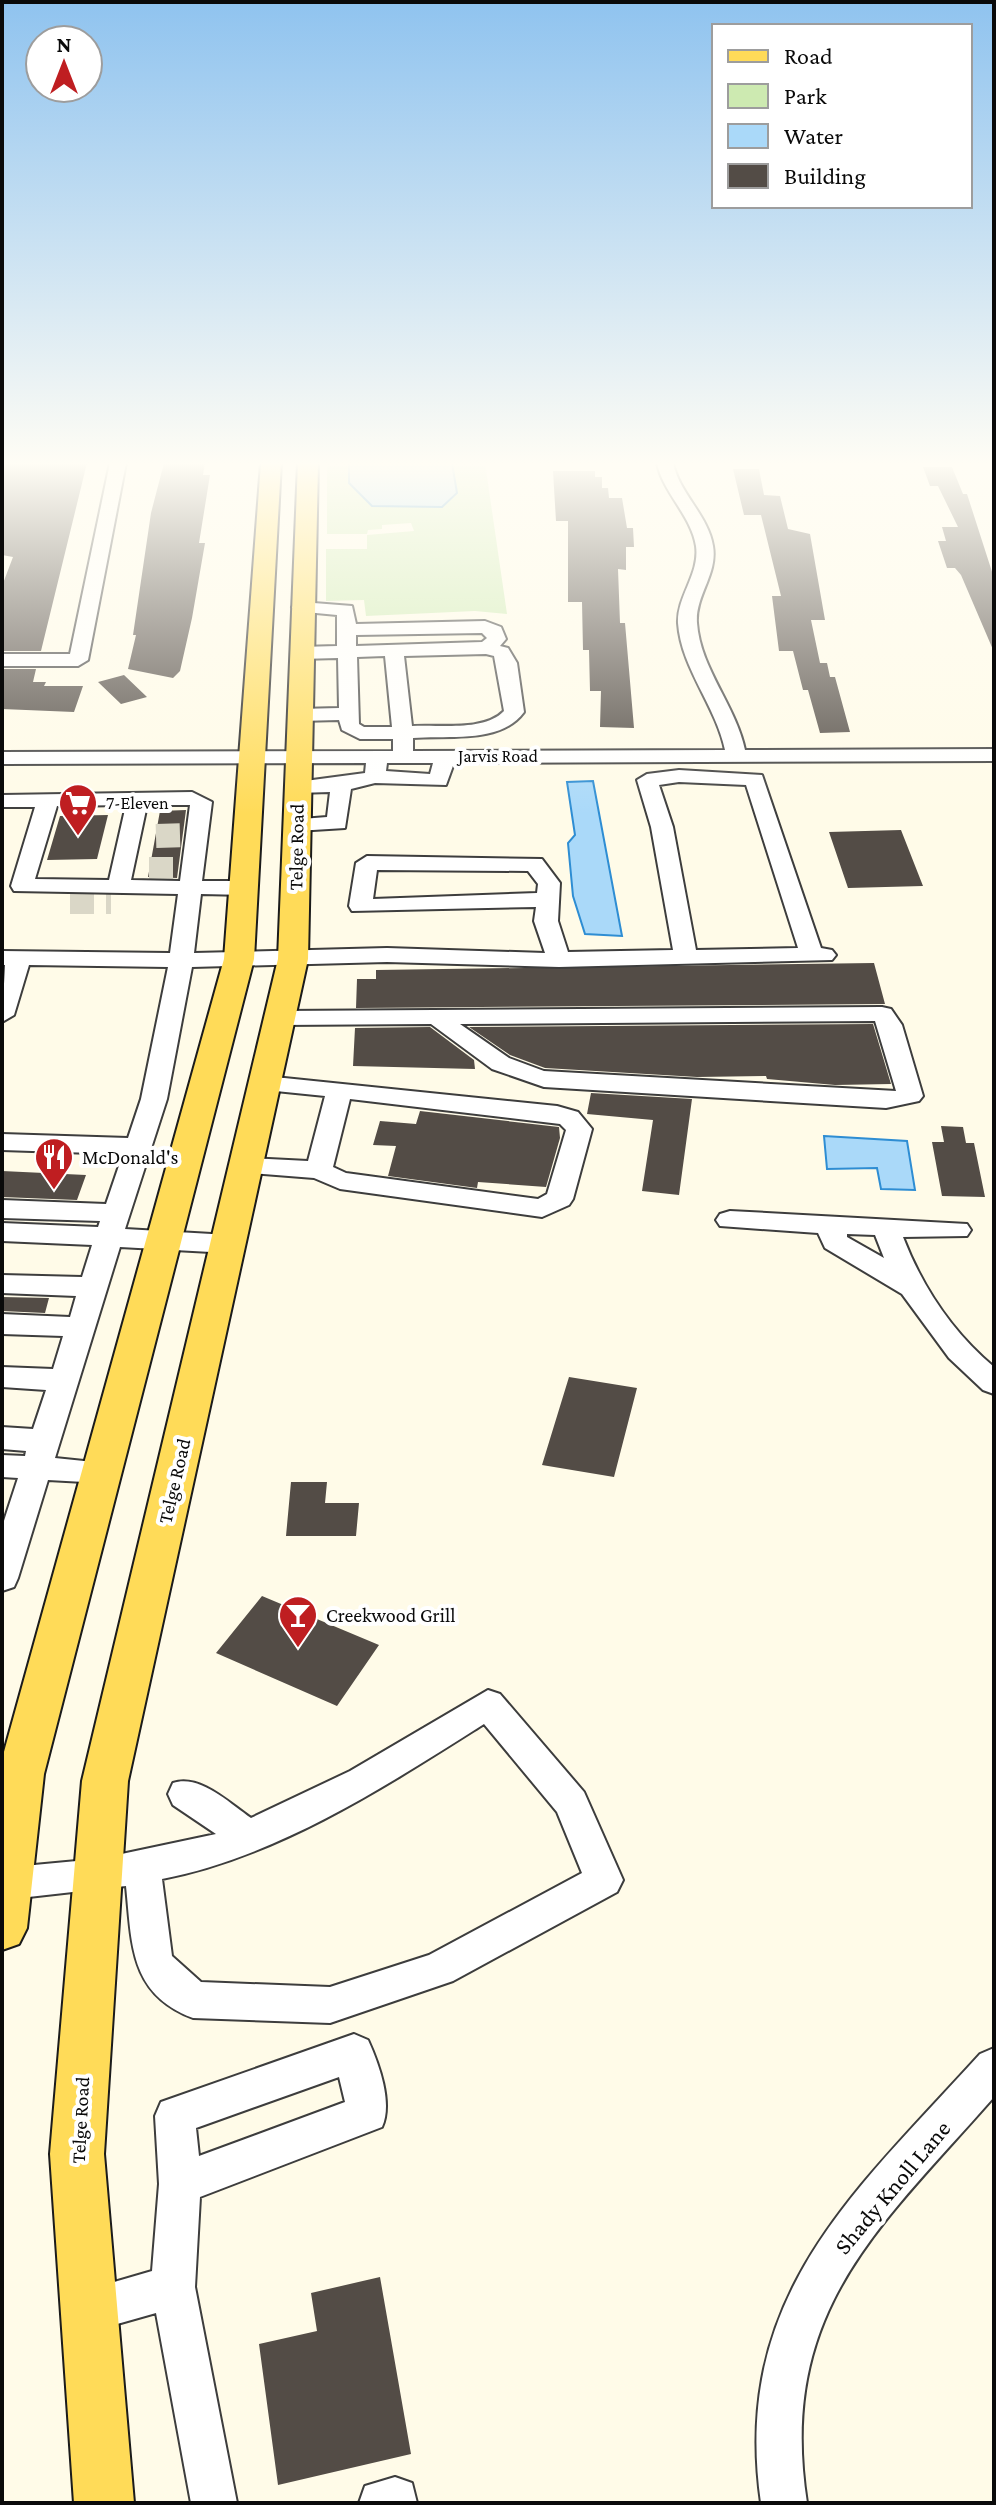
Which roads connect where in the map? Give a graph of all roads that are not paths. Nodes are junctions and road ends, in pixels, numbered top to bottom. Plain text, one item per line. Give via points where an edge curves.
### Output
1 (94, 580) edge
2 (263, 580) edge
3 (302, 580) edge
4 (697, 580) edge
5 (301, 607) junction
6 (261, 609) junction
7 (347, 630) junction
8 (487, 648) junction
9 (394, 651) junction
10 (300, 653) junction
11 (347, 653) junction
12 (2, 660) edge
13 (349, 714) junction
14 (299, 715) junction
15 (494, 728) junction
16 (403, 733) junction
17 (736, 755) junction
18 (994, 755) edge
19 (499, 756) junction
20 (254, 757) junction
21 (298, 757) junction
22 (403, 757) junction
23 (445, 757) junction
24 (2, 758) edge
25 (376, 767) junction
26 (341, 785) junction
27 (297, 787) junction
28 (48, 800) junction
29 (2, 801) edge
30 (297, 825) junction
31 (191, 849) junction
32 (126, 852) junction
33 (156, 853) junction
34 (22, 886) junction
35 (246, 888) junction
36 (546, 900) junction
37 (70, 902) tunnel mouth
38 (10, 958) edge
39 (686, 958) junction
40 (239, 959) junction
41 (293, 959) junction
42 (181, 960) junction
43 (559, 960) junction
44 (2, 1015) edge
45 (280, 1018) junction
46 (438, 1018) junction
47 (265, 1084) junction
48 (339, 1090) junction
49 (2, 1145) edge
50 (138, 1146) junction
51 (247, 1166) junction
52 (319, 1170) junction
53 (2, 1209) edge
54 (730, 1220) dead end
55 (113, 1225) junction
56 (830, 1225) junction
57 (886, 1227) junction
58 (957, 1230) dead end
59 (2, 1232) edge
60 (164, 1240) junction
61 (229, 1244) junction
62 (2, 1284) edge
63 (92, 1287) junction
64 (917, 1290) junction
65 (2, 1324) edge
66 (78, 1333) junction
67 (2, 1334) edge
68 (2, 1377) edge
69 (63, 1380) junction
70 (994, 1383) edge
71 (2, 1438) edge
72 (39, 1454) junction
73 (2, 1466) edge
74 (102, 1472) junction
75 (2, 1578) edge
76 (186, 1794) dead end
77 (249, 1836) junction
78 (120, 1871) junction
79 (5, 1885) edge
80 (2, 1928) edge
81 (994, 2067) edge
82 (180, 2184) junction
83 (173, 2287) junction
84 (89, 2310) junction
85 (104, 2503) edge
86 (214, 2503) edge
87 (784, 2503) edge

1 - 12 street via 78,660
2 - 6 main road
3 - 5 main road, Telge Road
4 - 17 street via 686,611 690,636 733,732
5 - 6 main road
5 - 7 street via 346,610
5 - 10 main road, Telge Road
6 - 20 main road
7 - 8 street via 485,627 497,639
7 - 11 street
8 - 9 street
8 - 15 street via 505,657 514,712
9 - 11 street
9 - 16 street
10 - 11 street
10 - 14 main road, Telge Road
11 - 13 street
13 - 14 street
13 - 16 street via 349,726 360,733
14 - 21 main road, Telge Road
15 - 16 street
15 - 19 street
16 - 22 street
17 - 18 street, Jarvis Road
17 - 19 street, Jarvis Road
19 - 23 street, Jarvis Road
20 - 21 street, Jarvis Road
20 - 24 street, Jarvis Road
20 - 35 main road
21 - 25 street, Jarvis Road
21 - 27 main road, Telge Road
22 - 23 street, Jarvis Road
22 - 25 street, Jarvis Road
23 - 25 street via 439,781
25 - 26 street
26 - 27 street
26 - 30 street via 337,823
27 - 30 main road, Telge Road
28 - 29 street
28 - 32 street
28 - 34 street
30 - 41 main road, Telge Road
31 - 32 street via 201,802 192,798
31 - 33 street
31 - 35 street
31 - 42 street
32 - 33 street
32 - 33 street
32 - 33 street via 143,899
32 - 34 street
34 - 37 street via 25,899 33,902
35 - 40 main road
36 - 36 street via 549,883 534,864 367,863 360,906
36 - 43 street via 546,921
38 - 42 street
38 - 44 street
39 - 39 street via 818,956 755,779 647,780 662,827
39 - 43 street
40 - 41 street
40 - 42 street
40 - 60 main road
41 - 43 street via 387,955
41 - 45 main road, Telge Road
42 - 50 street via 154,1099
45 - 46 street
45 - 47 main road, Telge Road
46 - 46 street via 882,1014 890,1025 910,1096 886,1100 519,1075
47 - 48 street
47 - 51 main road, Telge Road
48 - 52 street
48 - 52 street via 557,1114 579,1129 559,1199 542,1208 340,1181
49 - 50 street
50 - 55 street
51 - 52 street
51 - 61 main road, Telge Road
53 - 55 street
54 - 56 street
55 - 59 street
55 - 60 street
55 - 63 street
56 - 57 street
56 - 64 street via 835,1242
57 - 58 street
57 - 64 street
60 - 61 street
60 - 74 main road
61 - 78 main road, Telge Road via 105,1781
62 - 63 street
63 - 66 street
64 - 70 street via 940,1329
65 - 66 street
66 - 67 street
66 - 69 street
68 - 69 street
69 - 72 street
71 - 72 street
72 - 73 street
72 - 74 street
72 - 75 street
74 - 79 main road via 21,1774
76 - 77 street
77 - 78 street via 210,1854
77 - 78 street via 363,1782 488,1704 571,1803 604,1880 439,1969 330,2005 193,2000 154,1964
78 - 79 street
78 - 84 main road, Telge Road via 77,2154
79 - 80 main road
81 - 87 street, Shady Knoll Lane via 844,2238 811,2297 798,2327 776,2429
82 - 82 street via 368,2113 354,2053 175,2116
82 - 83 street
83 - 84 street
83 - 86 street
84 - 85 main road, Telge Road

